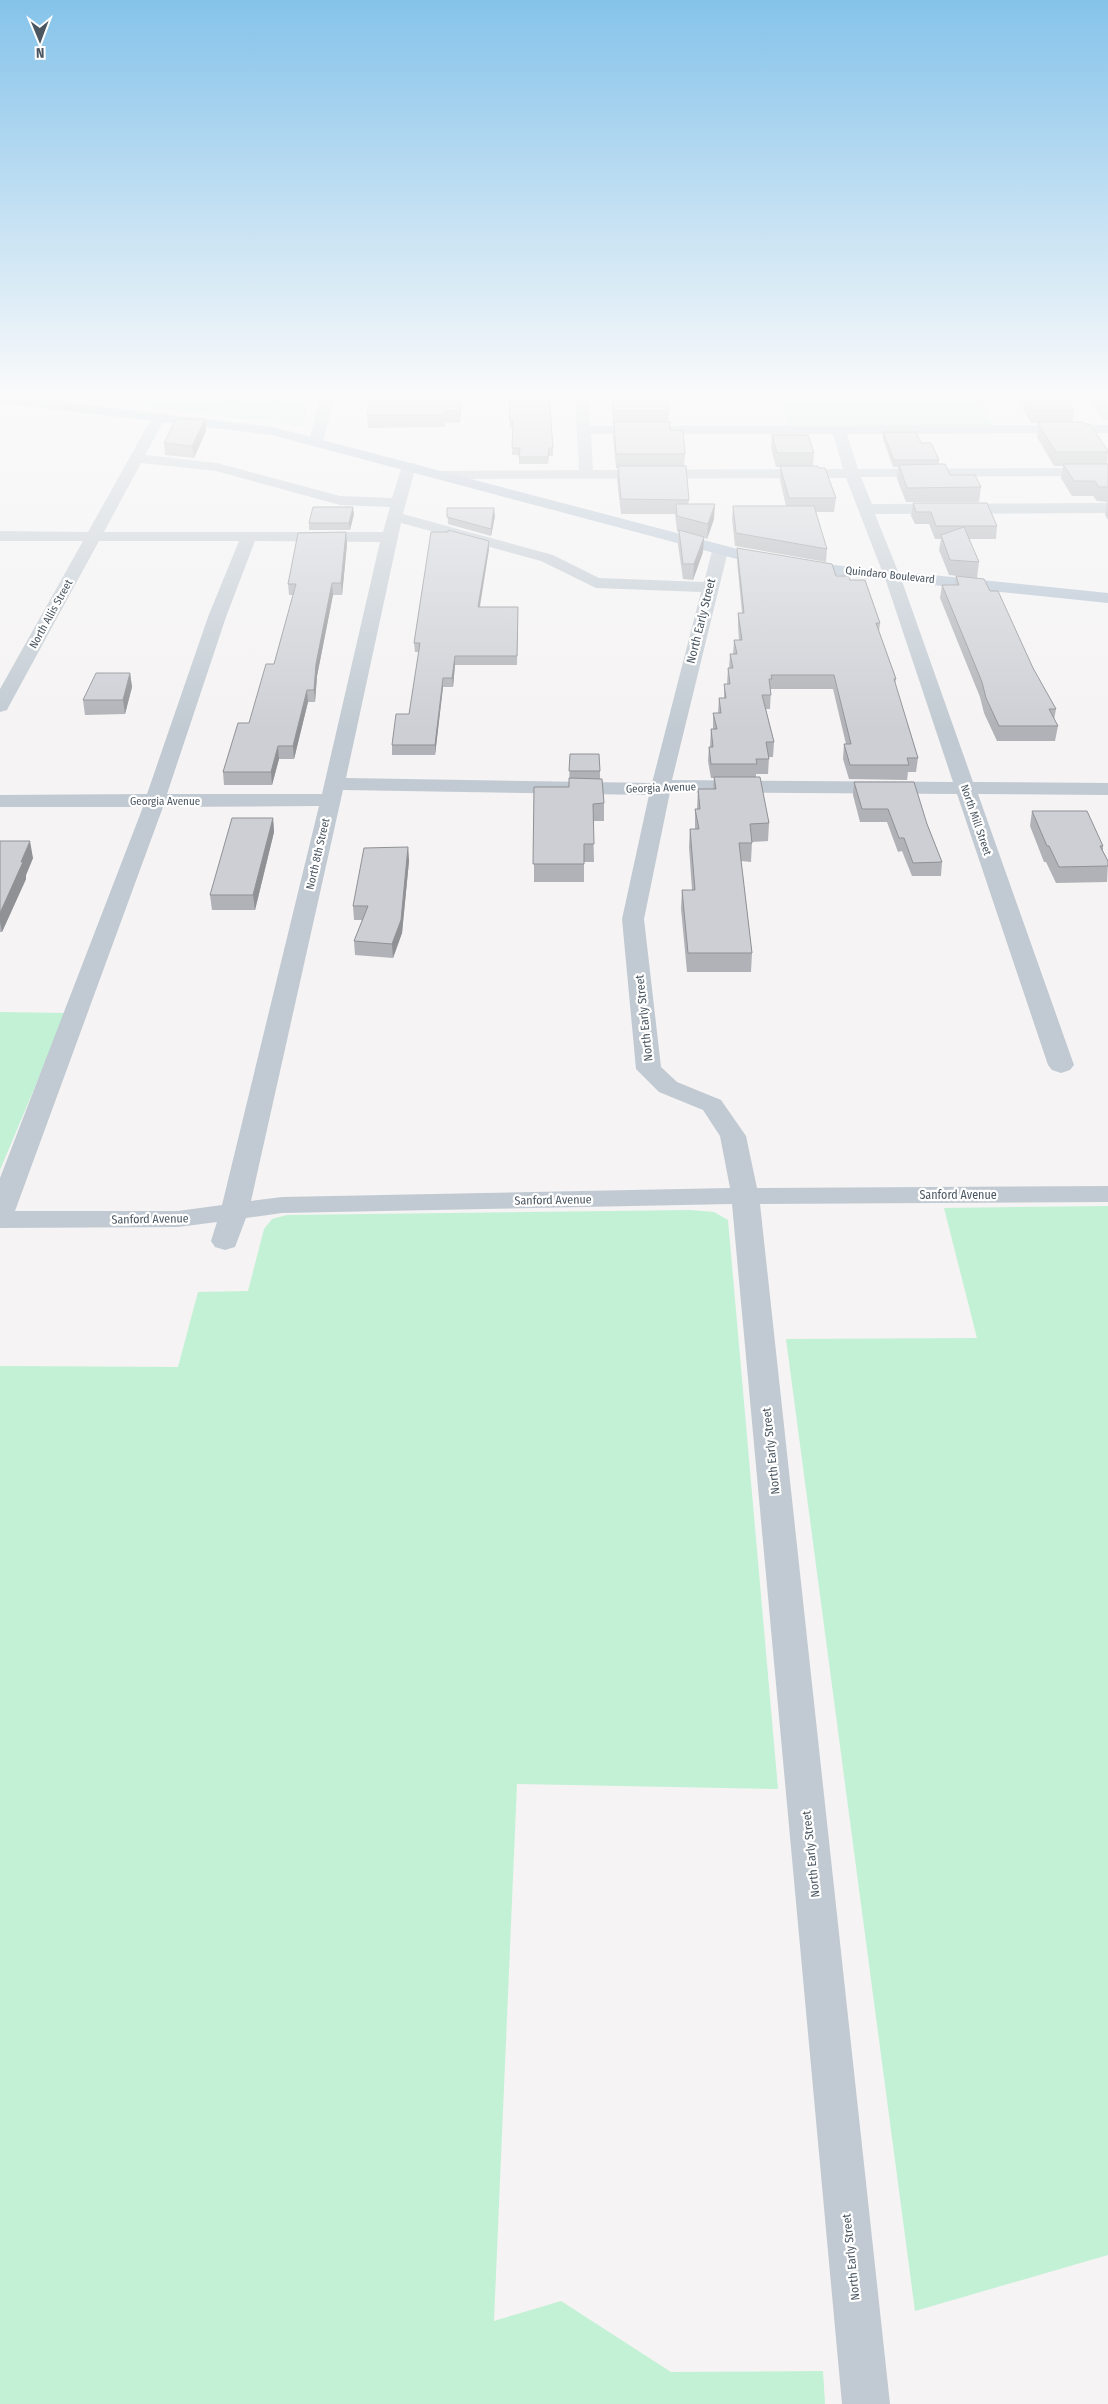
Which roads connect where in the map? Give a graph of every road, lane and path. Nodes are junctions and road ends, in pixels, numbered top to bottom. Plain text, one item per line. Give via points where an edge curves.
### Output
1 (110, 506) edge
2 (375, 506) edge
3 (398, 506) edge
4 (556, 506) edge
5 (865, 506) edge
6 (1108, 508) edge
7 (866, 509) junction
8 (397, 510) junction
9 (0, 536) edge
10 (94, 536) junction
11 (249, 536) junction
12 (389, 537) junction
13 (720, 551) junction
14 (892, 575) junction
15 (710, 587) junction
16 (1108, 598) edge
17 (0, 706) edge
18 (662, 786) junction
19 (1108, 788) edge
20 (965, 789) junction
21 (332, 792) junction
22 (0, 801) edge
23 (155, 801) junction
24 (1062, 1066) dead end
25 (1108, 1194) edge
26 (745, 1196) junction
27 (234, 1213) junction
28 (0, 1214) edge
29 (0, 1220) edge
30 (226, 1241) dead end
31 (866, 2404) edge

1 - 10 street, North Allis Street
2 - 8 street
3 - 8 street, North 8th Street
4 - 13 main road, Quindaro Boulevard
5 - 7 street, North Mill Street
6 - 7 street
7 - 14 street, North Mill Street
8 - 12 street, North 8th Street
8 - 15 street via 547,558 596,583
9 - 10 street
10 - 11 street
10 - 17 street, North Allis Street
11 - 12 street
11 - 23 street via 217,617
12 - 21 street, North 8th Street
13 - 14 main road, Quindaro Boulevard via 805,567
13 - 15 street, North Early Street
14 - 16 main road, Quindaro Boulevard
14 - 20 street, North Mill Street
15 - 18 street, North Early Street
18 - 20 street, Georgia Avenue
18 - 21 street, Georgia Avenue via 646,790
18 - 26 street, North Early Street via 634,919 649,1069 668,1087 712,1105 734,1136
19 - 20 street, Georgia Avenue
20 - 24 street, North Mill Street
21 - 23 street, Georgia Avenue
21 - 27 street, North 8th Street
22 - 23 street, Georgia Avenue
23 - 28 street
25 - 26 street, Sanford Avenue
26 - 27 street, Sanford Avenue via 282,1205
26 - 31 street, North Early Street
27 - 29 street, Sanford Avenue via 178,1219
27 - 30 street, North 8th Street

